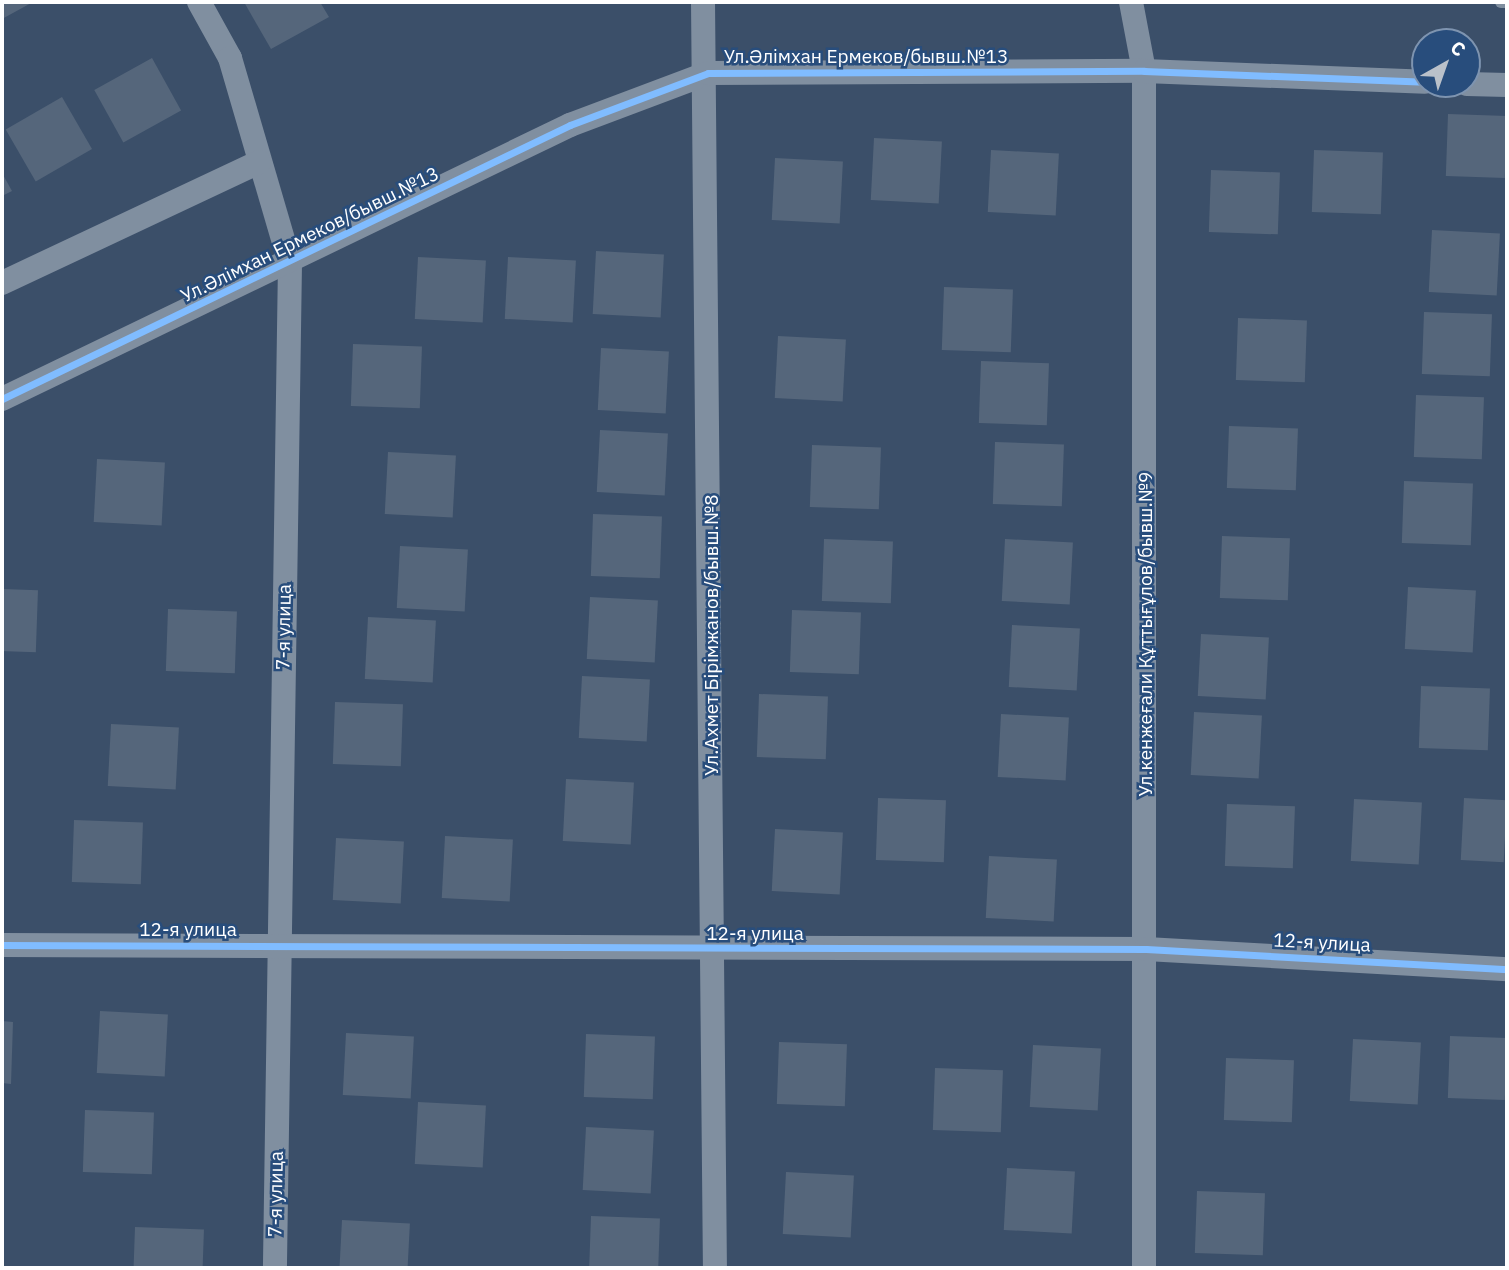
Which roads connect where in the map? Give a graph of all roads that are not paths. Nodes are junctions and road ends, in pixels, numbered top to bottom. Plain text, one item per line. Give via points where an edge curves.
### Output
1 (199, 2) edge
2 (703, 2) edge
3 (1131, 2) edge
4 (1501, 2) edge
5 (1507, 2) edge
6 (1144, 71) junction
7 (708, 73) junction
8 (1411, 81) edge
9 (1481, 84) edge
10 (1507, 85) edge
11 (260, 162) junction
12 (290, 263) junction
13 (2, 282) edge
14 (2, 399) edge
15 (2, 944) edge
16 (279, 946) junction
17 (715, 949) junction
18 (1146, 949) junction
19 (1507, 969) edge
20 (275, 1268) edge
21 (715, 1268) edge
22 (1144, 1268) edge

1 - 11 street, 7-я улица via 230,58
2 - 7 street, Ул.Ахмет Бірімжанов/бывш.№8
3 - 6 street, Ул.кенжеғали Құттығұлов/бывш.№9
4 - 5 lane
6 - 7 street, Ул.Әлімхан Ермеков/бывш.№13
6 - 8 street, Ул.Әлімхан Ермеков/бывш.№13
6 - 18 street, Ул.кенжеғали Құттығұлов/бывш.№9
7 - 12 street, Ул.Әлімхан Ермеков/бывш.№13 via 569,125
7 - 17 street, Ул.Ахмет Бірімжанов/бывш.№8
9 - 10 street
11 - 12 street, 7-я улица
11 - 13 street
12 - 14 street, Ул.Әлімхан Ермеков/бывш.№13
12 - 16 street, 7-я улица
15 - 16 street, 12-я улица
16 - 17 street, 12-я улица
16 - 20 street, 7-я улица
17 - 18 street, 12-я улица
17 - 21 street, Ул.Ахмет Бірімжанов/бывш.№8
18 - 19 street, 12-я улица
18 - 22 street, Ул.кенжеғали Құттығұлов/бывш.№9

